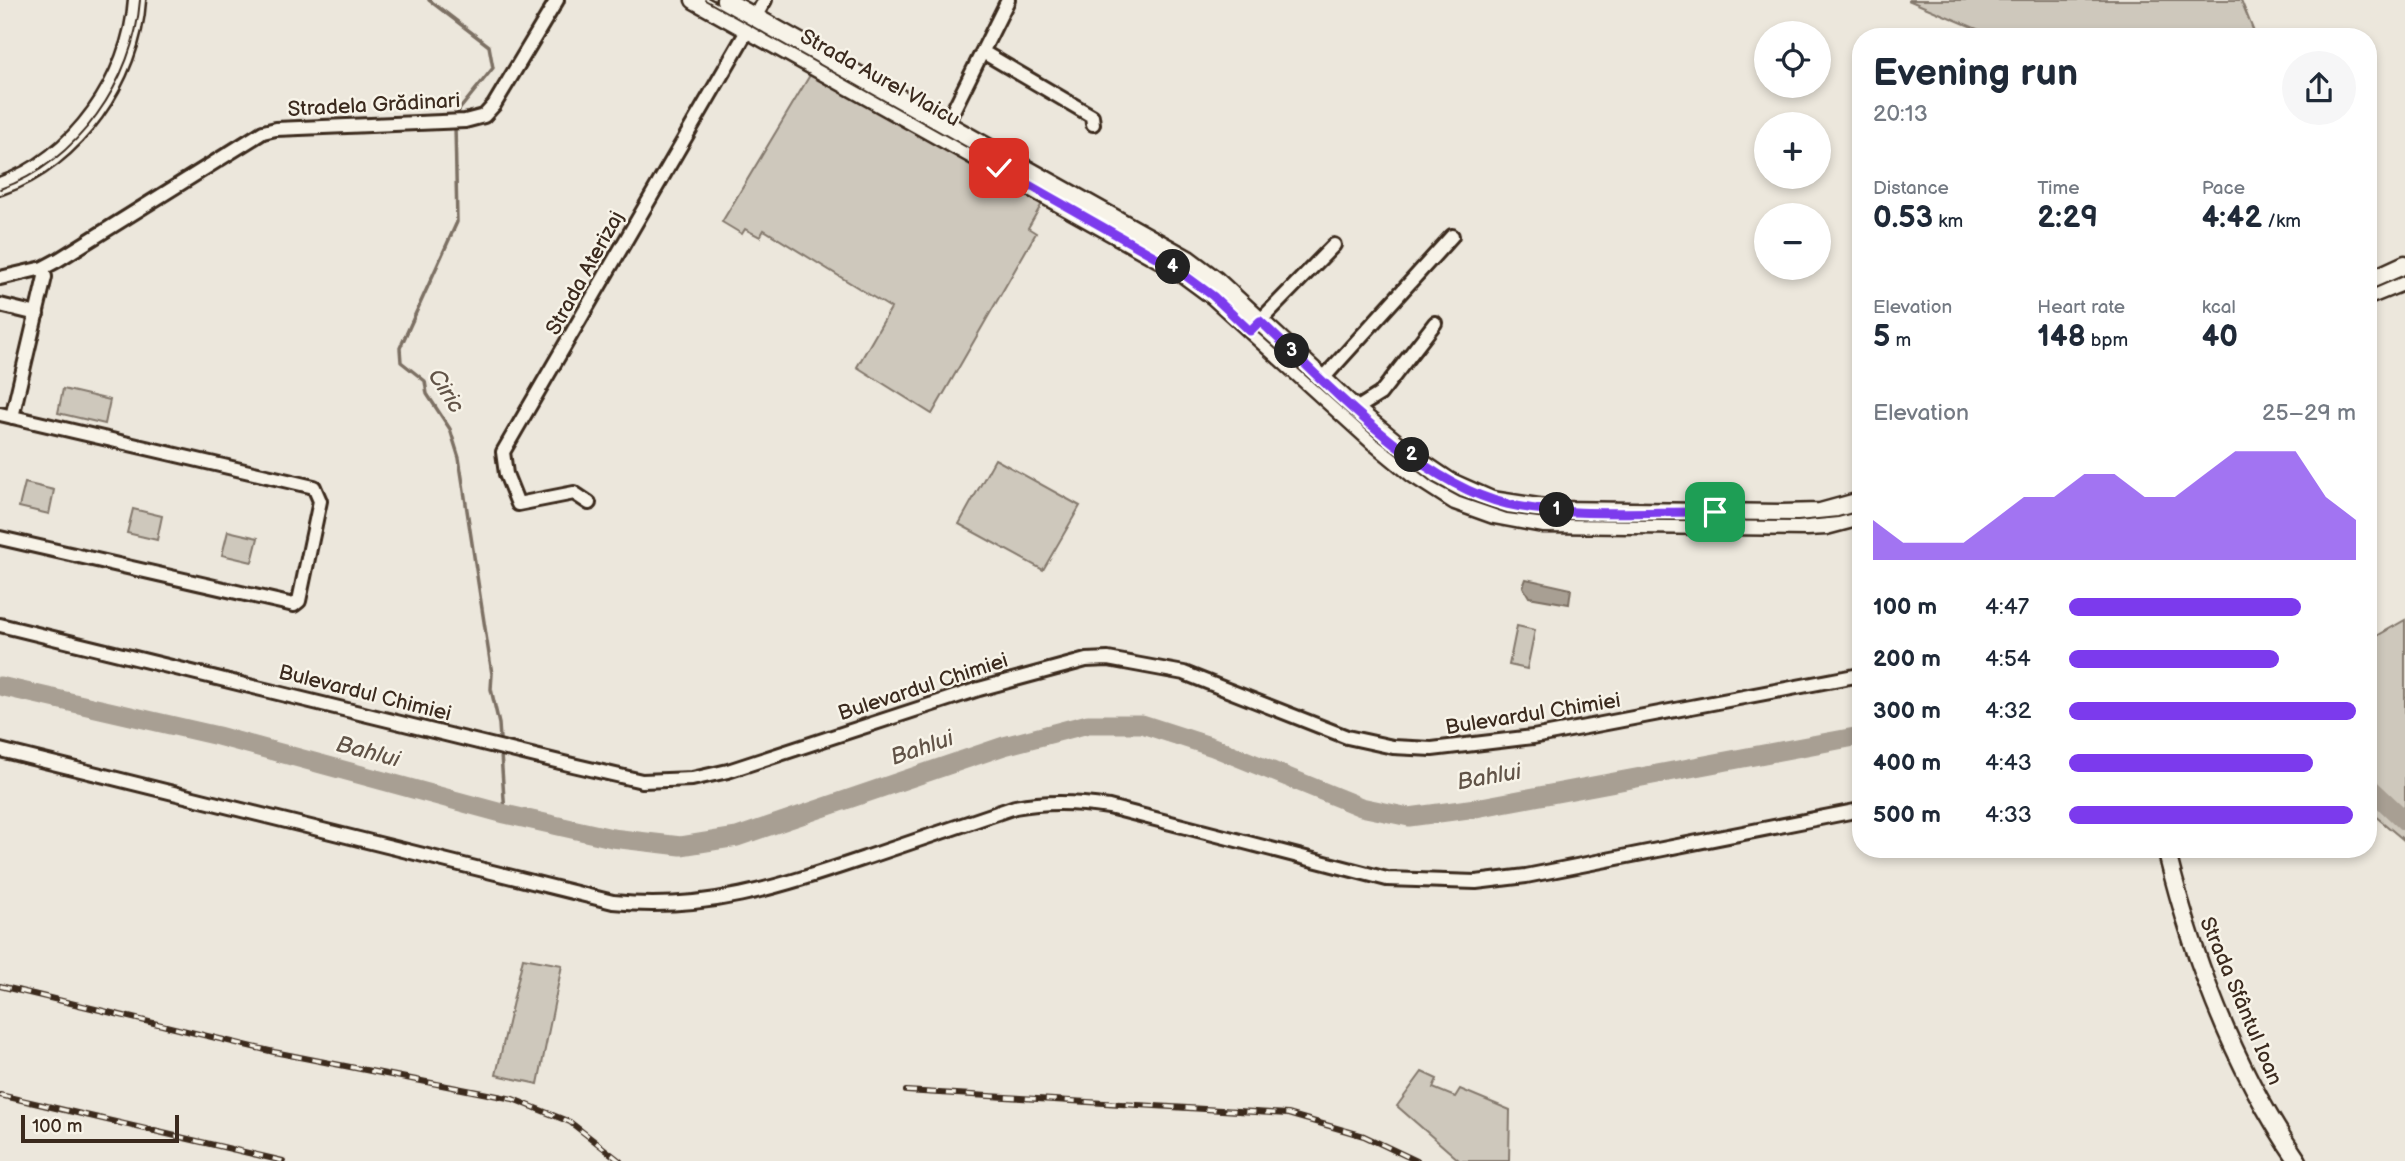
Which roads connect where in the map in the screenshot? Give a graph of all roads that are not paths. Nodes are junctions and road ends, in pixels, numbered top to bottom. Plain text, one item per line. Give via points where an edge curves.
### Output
1 (137, 0) edge
2 (557, 0) edge
3 (694, 0) edge
4 (725, 0) edge
5 (765, 0) edge
6 (1006, 1) edge
7 (752, 22) junction
8 (983, 52) junction
9 (1093, 124) dead end
10 (943, 130) junction
11 (0, 186) edge
12 (1452, 236) dead end
13 (1334, 245) dead end
14 (2405, 264) edge
15 (43, 268) junction
16 (2377, 277) edge
17 (0, 278) edge
18 (2405, 281) edge
19 (2377, 292) edge
20 (0, 305) edge
21 (37, 314) junction
22 (1435, 323) dead end
23 (1255, 326) junction
24 (1319, 384) junction
25 (1356, 409) junction
26 (6, 416) edge
27 (589, 503) dead end
28 (1852, 504) edge
29 (1852, 519) edge
30 (0, 538) edge
31 (0, 625) edge
32 (1852, 677) edge
33 (0, 750) edge
34 (1852, 812) edge
35 (2168, 858) edge
36 (2298, 1161) edge

1 - 11 main road via 125,55 85,126 37,172
2 - 15 street, Stradela Grădinari via 484,116 465,121 263,132
3 - 7 main road, Strada Aurel Vlaicu
4 - 7 main road, Strada Aurel Vlaicu
5 - 7 street, Strada Aterizaj
6 - 8 street
7 - 10 main road, Strada Aurel Vlaicu
7 - 27 street, Strada Aterizaj via 503,452 518,504 574,493
8 - 9 street via 1091,116
8 - 10 street
10 - 23 main road, Strada Aurel Vlaicu via 1188,259
12 - 24 street
13 - 23 street
14 - 16 main road
15 - 17 street, Stradela Grădinari
15 - 21 street
18 - 19 main road
20 - 21 street
21 - 26 street
22 - 25 street via 1380,394
23 - 24 main road, Strada Aurel Vlaicu via 1275,350
24 - 25 main road, Strada Aurel Vlaicu
24 - 29 main road, Strada Aurel Vlaicu via 1433,488 1494,515 1543,524 1807,527
25 - 28 main road, Strada Aurel Vlaicu via 1435,473 1476,495 1508,505 1558,510 1806,513
26 - 30 street via 314,488 320,501 299,601 294,605
31 - 32 street, Bulevardul Chimiei via 642,780 692,779 728,771 1003,681 1086,660 1108,659 1184,673 1347,737 1432,749 1533,737
33 - 34 street via 613,902 652,907 694,904 778,886 1037,803 1109,807 1345,870 1429,883 1525,876
35 - 36 main road, Strada Sfântul Ioan via 2192,945 2226,1031 2259,1100

